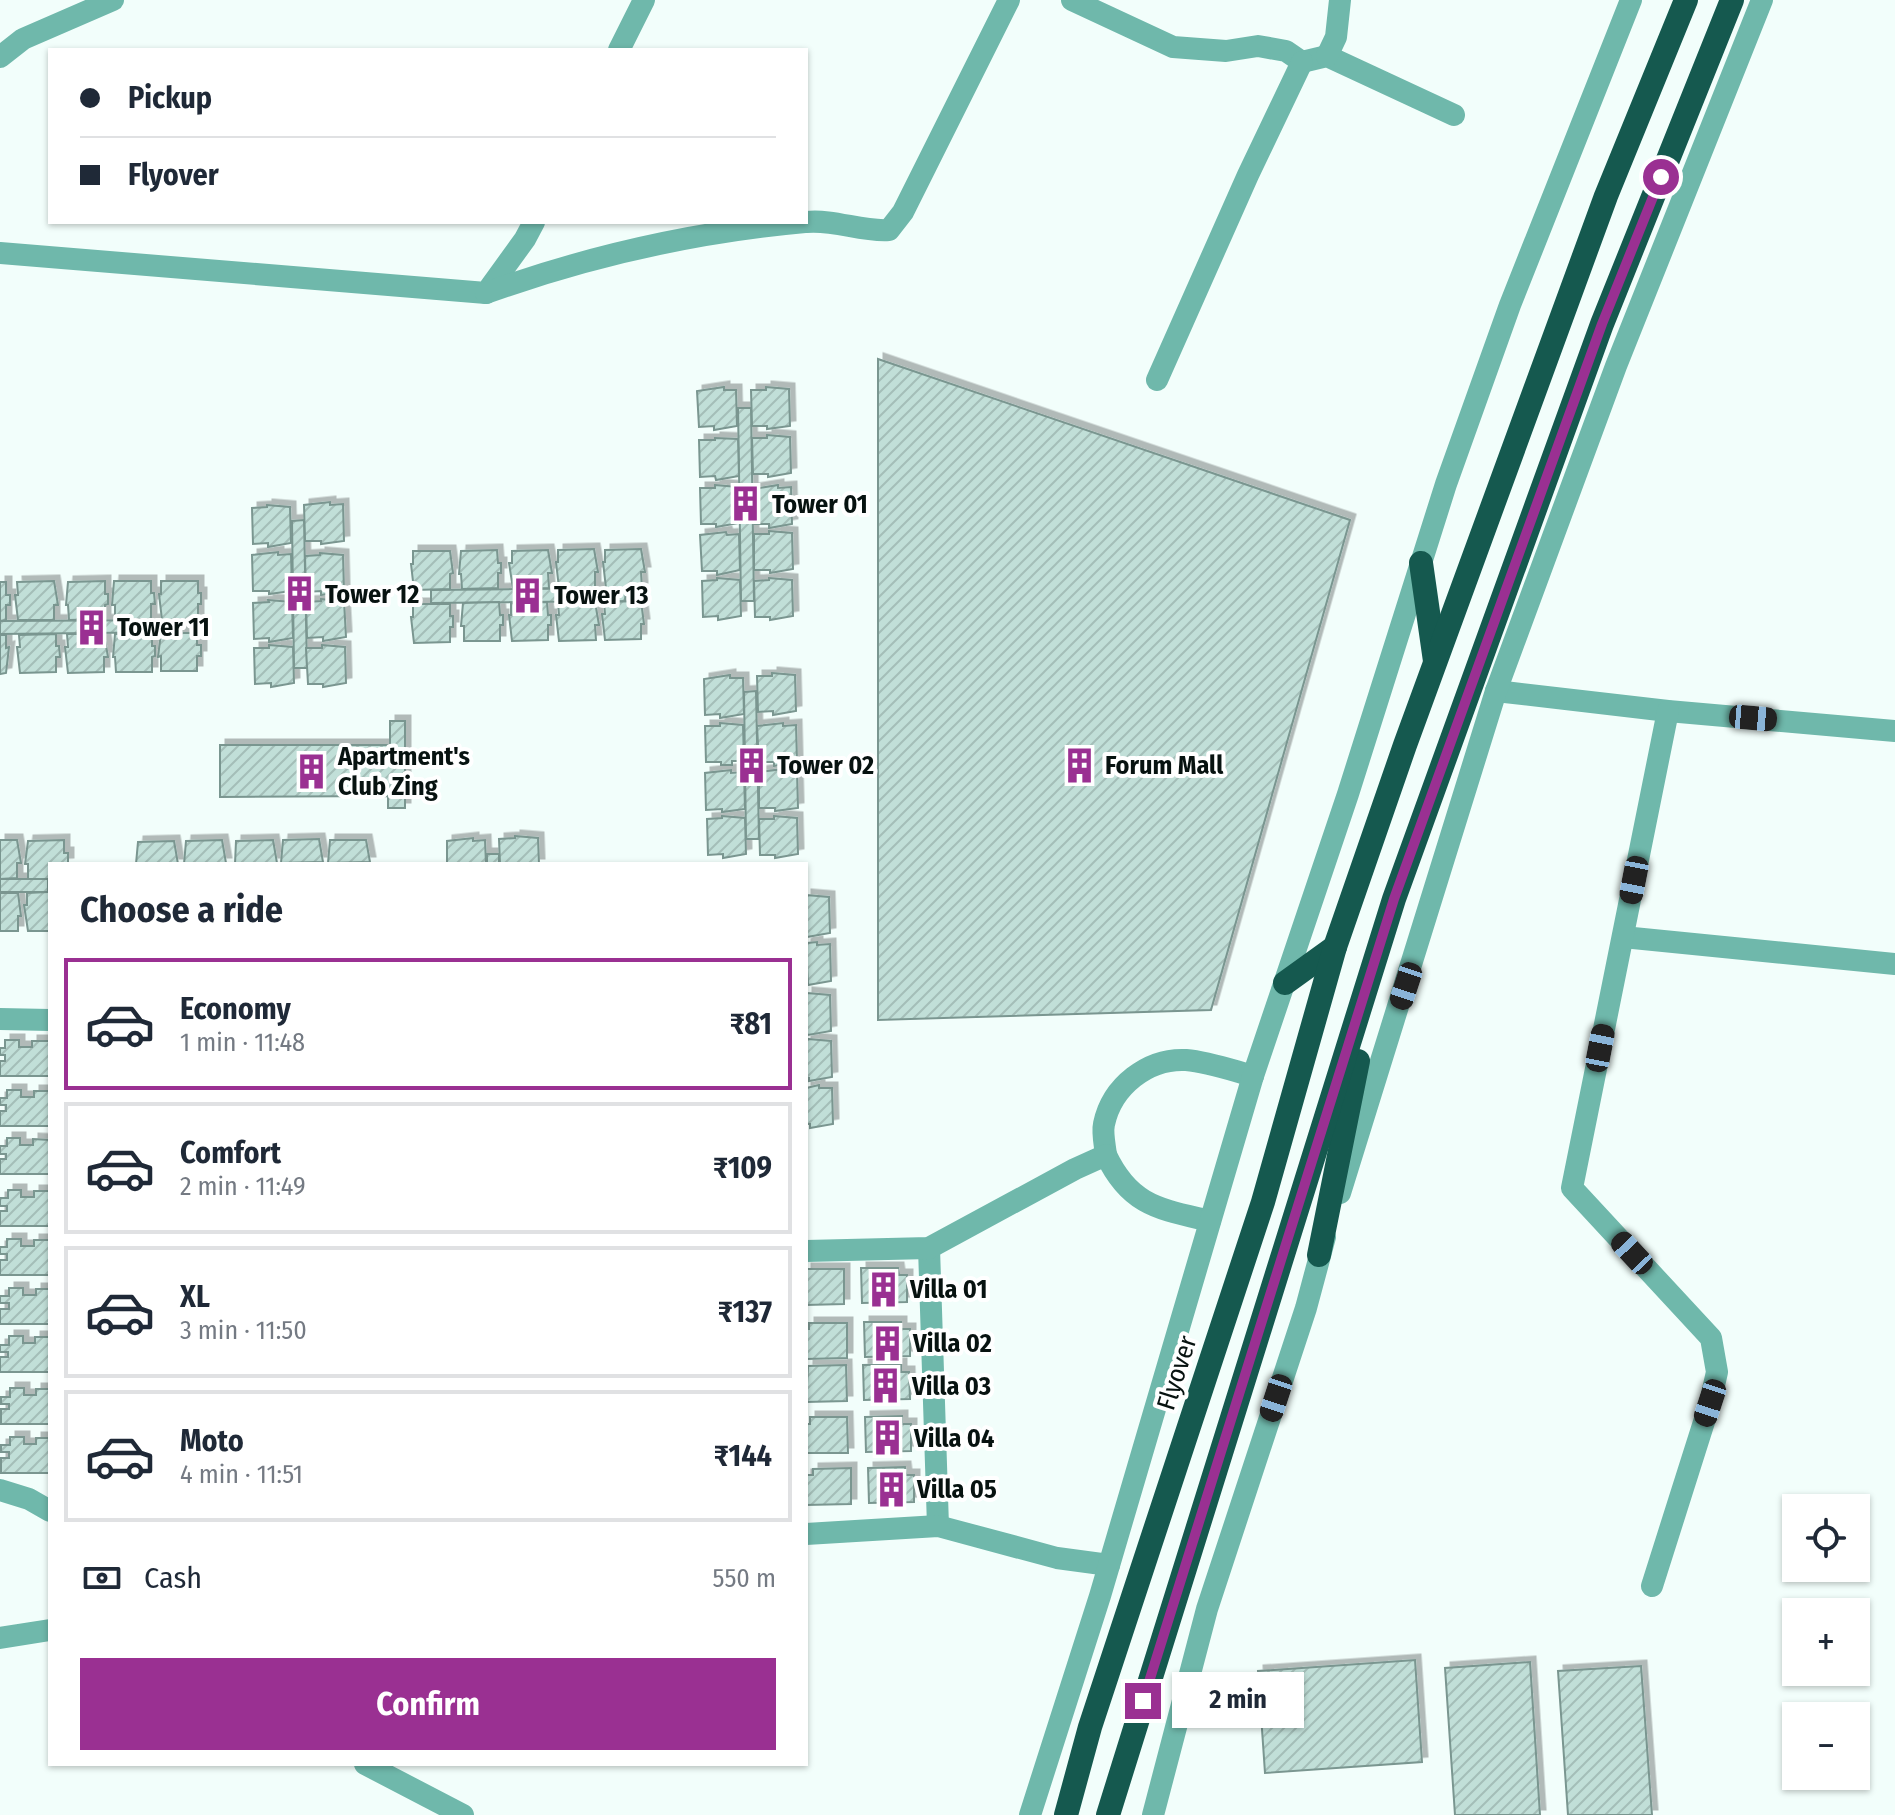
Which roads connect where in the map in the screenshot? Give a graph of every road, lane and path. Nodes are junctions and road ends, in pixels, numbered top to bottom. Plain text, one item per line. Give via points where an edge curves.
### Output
1 (113, 0) edge
2 (644, 0) edge
3 (1009, 0) edge
4 (1072, 0) edge
5 (1340, 0) edge
6 (1631, 0) edge
7 (1686, 0) edge
8 (1732, 0) edge
9 (1762, 0) edge
10 (620, 48) edge
11 (1327, 56) junction
12 (0, 57) edge
13 (1302, 62) junction
14 (1454, 115) dead end
15 (808, 222) edge
16 (533, 224) edge
17 (790, 224) edge
18 (0, 253) edge
19 (486, 293) junction
20 (1157, 380) dead end
21 (1421, 563) junction
22 (1435, 663) junction
23 (1496, 691) junction
24 (1668, 711) junction
25 (1895, 731) edge
26 (1623, 937) junction
27 (1335, 947) junction
28 (1895, 964) edge
29 (1285, 983) junction
30 (0, 1019) edge
31 (48, 1020) edge
32 (1356, 1023) junction
33 (1253, 1076) junction
34 (1106, 1155) junction
35 (1210, 1221) junction
36 (929, 1248) junction
37 (808, 1251) edge
38 (1319, 1255) junction
39 (0, 1490) edge
40 (48, 1510) edge
41 (938, 1526) junction
42 (808, 1534) edge
43 (1109, 1565) junction
44 (1652, 1586) dead end
45 (48, 1630) edge
46 (0, 1638) edge
47 (369, 1766) edge
48 (463, 1815) edge
49 (1030, 1815) edge
50 (1066, 1815) edge
51 (1108, 1815) edge
52 (1153, 1815) edge

1 - 12 street via 23,39
2 - 10 street
3 - 15 street via 903,212 889,230
4 - 13 street via 1173,47 1226,51 1258,46 1286,51
5 - 11 street via 1336,37
6 - 21 street via 1510,305
7 - 22 highway, Flyover via 1606,196
8 - 32 highway via 1602,324 1394,899
9 - 23 street via 1616,366
11 - 13 street
11 - 14 street
13 - 20 street
16 - 19 street
17 - 19 street via 673,240
18 - 19 street
21 - 22 highway
21 - 29 street
22 - 27 highway, Flyover
23 - 24 street
23 - 38 street
24 - 25 street
24 - 26 street
26 - 28 street
26 - 44 street via 1572,1188 1711,1338 1717,1372
27 - 29 highway
27 - 50 highway, Flyover via 1263,1202 1090,1727
29 - 33 street
30 - 31 street
32 - 38 highway via 1359,1053
32 - 51 highway
33 - 34 street via 1201,1062 1150,1065 1113,1101 1103,1126
33 - 35 street
34 - 35 street via 1122,1183 1145,1203
34 - 36 street
35 - 43 street
36 - 37 street
36 - 41 street
38 - 52 street via 1207,1609
39 - 40 street
41 - 42 street
41 - 43 street via 1057,1558
43 - 49 street
45 - 46 street
47 - 48 street

